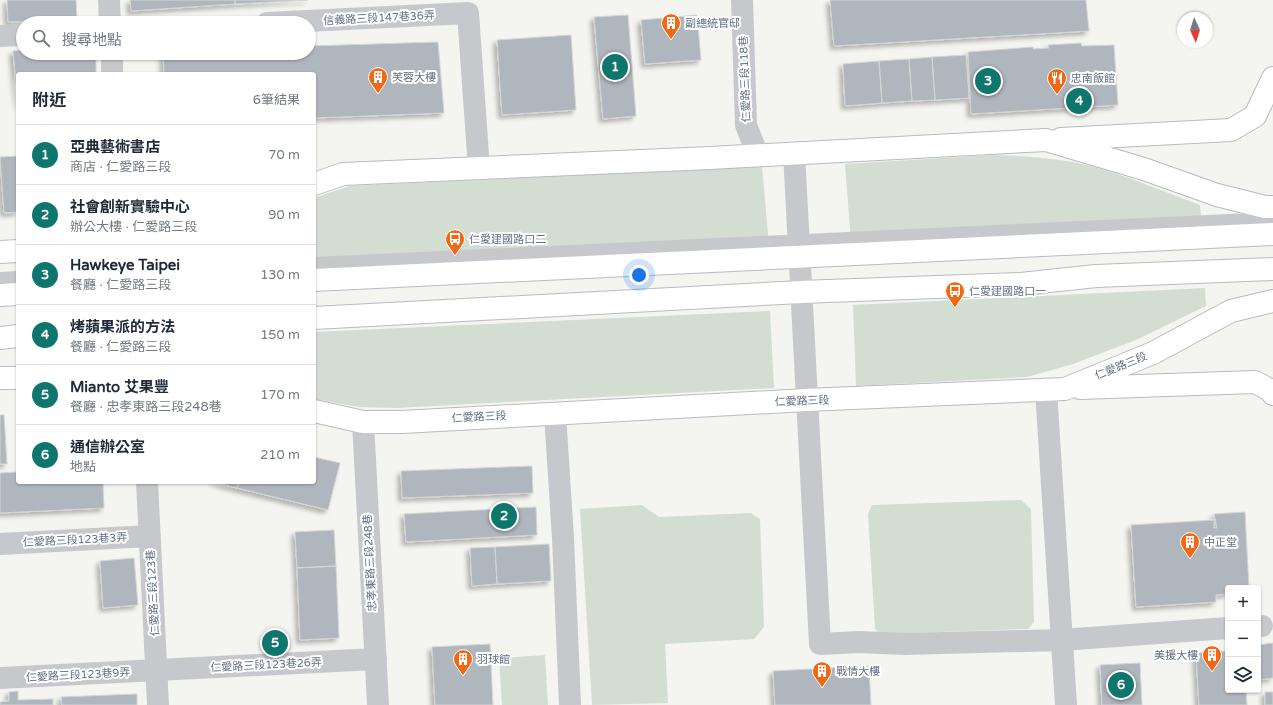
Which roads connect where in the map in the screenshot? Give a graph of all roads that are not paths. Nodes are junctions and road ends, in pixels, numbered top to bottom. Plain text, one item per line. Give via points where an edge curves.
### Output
1 (109, 0) edge
2 (742, 0) edge
3 (475, 3) edge
4 (110, 16) edge
5 (316, 18) edge
6 (16, 35) edge
7 (0, 36) edge
8 (112, 60) edge
9 (112, 72) edge
10 (1273, 78) edge
11 (1046, 140) junction
12 (794, 153) junction
13 (758, 156) junction
14 (479, 169) junction
15 (316, 183) edge
16 (1273, 207) edge
17 (1273, 223) edge
18 (1273, 234) edge
19 (800, 250) junction
20 (16, 251) edge
21 (0, 252) edge
22 (316, 268) edge
23 (1273, 269) edge
24 (316, 280) edge
25 (16, 282) edge
26 (0, 283) edge
27 (801, 292) junction
28 (16, 294) edge
29 (0, 295) edge
30 (1273, 301) edge
31 (316, 318) edge
32 (0, 378) edge
33 (16, 378) edge
34 (1056, 389) junction
35 (1273, 394) edge
36 (806, 400) junction
37 (316, 411) edge
38 (555, 414) junction
39 (363, 422) junction
40 (147, 484) edge
41 (150, 536) junction
42 (0, 544) edge
43 (1225, 628) edge
44 (1061, 640) junction
45 (376, 659) junction
46 (157, 671) junction
47 (0, 678) edge
48 (158, 705) edge
49 (378, 705) edge
50 (570, 705) edge
51 (1066, 705) edge

1 - 4 street
2 - 13 street, 仁愛路三段118巷 via 746,125
3 - 5 street, 信義路三段147巷36弄
3 - 14 street
6 - 7 street
8 - 9 street
10 - 11 main road via 1255,116 1231,130
11 - 12 main road
11 - 16 main road via 1144,169 1217,195
12 - 13 main road
12 - 19 street
13 - 14 main road
14 - 15 main road via 343,174
17 - 19 street
18 - 19 main road
19 - 22 street
19 - 24 main road
19 - 27 street
20 - 21 main road
23 - 27 main road via 1096,276 1021,284
25 - 26 street
27 - 31 main road
27 - 36 street
28 - 29 main road
30 - 34 main road, 仁愛路三段 via 1231,311 1153,353
32 - 33 main road
34 - 35 main road via 1255,382
34 - 36 main road, 仁愛路三段
34 - 44 street
36 - 38 main road, 仁愛路三段
36 - 44 street via 820,644
37 - 39 main road, 仁愛路三段
38 - 39 main road, 仁愛路三段
38 - 50 street
39 - 45 street, 忠孝東路三段248巷
40 - 41 street, 仁愛路三段123巷
41 - 42 street, 仁愛路三段123巷3弄
41 - 46 street, 仁愛路三段123巷
43 - 44 street
44 - 51 street
45 - 46 street, 仁愛路三段123巷26弄
45 - 49 street, 忠孝東路三段248巷
46 - 47 street, 仁愛路三段123巷9弄
46 - 48 street, 仁愛路三段123巷

